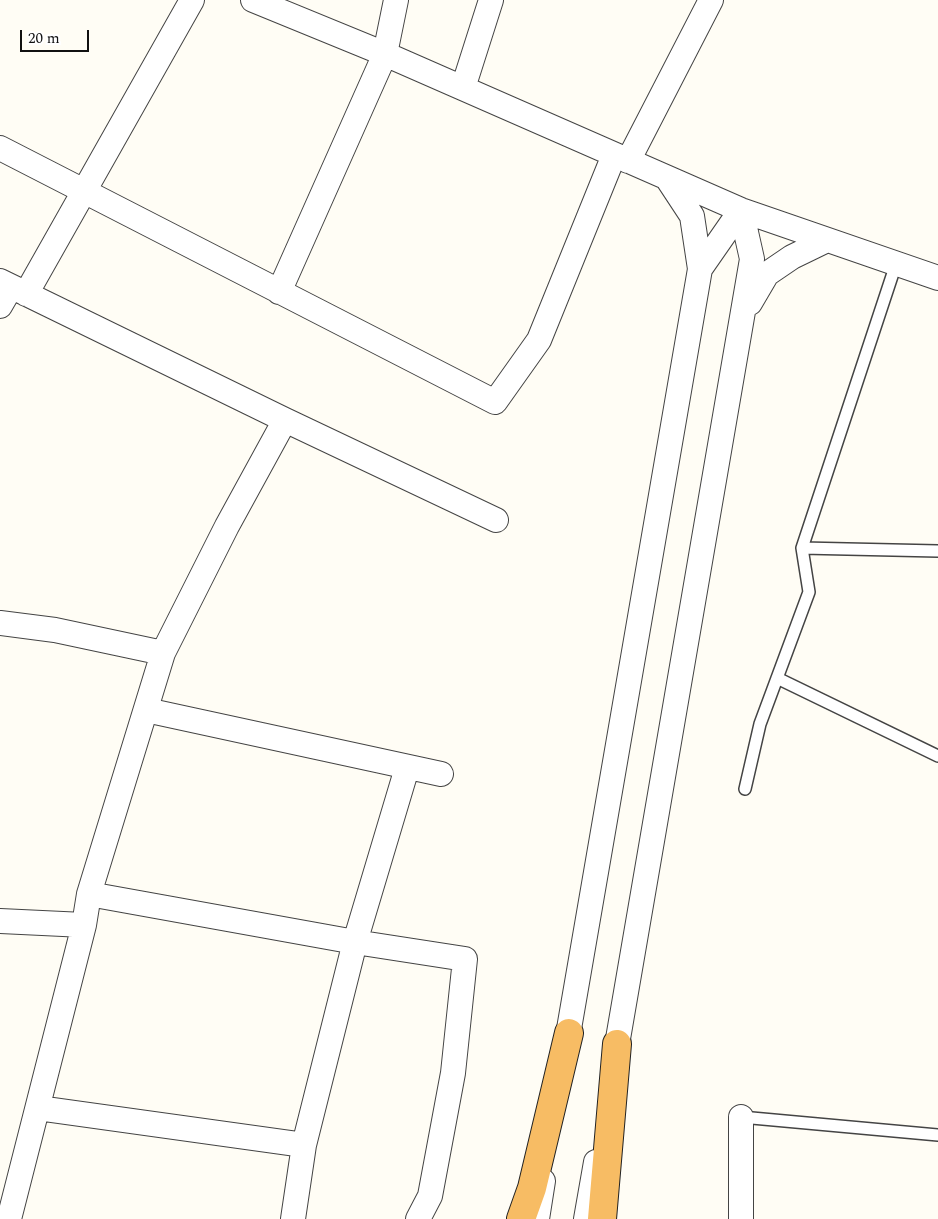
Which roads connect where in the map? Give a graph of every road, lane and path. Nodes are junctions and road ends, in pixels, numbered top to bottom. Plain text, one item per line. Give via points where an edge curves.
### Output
1 (192, 0) edge
2 (396, 0) edge
3 (491, 0) edge
4 (264, 2) edge
5 (704, 2) edge
6 (385, 54) junction
7 (463, 88) junction
8 (0, 148) edge
9 (621, 158) junction
10 (667, 178) junction
11 (85, 191) junction
12 (741, 210) junction
13 (827, 240) junction
14 (896, 264) junction
15 (700, 269) junction
16 (938, 278) edge
17 (9, 292) edge
18 (279, 292) junction
19 (742, 316) junction
20 (285, 420) junction
21 (496, 520) dead end
22 (802, 548) junction
23 (938, 550) edge
24 (0, 623) edge
25 (163, 653) junction
26 (777, 678) junction
27 (146, 710) junction
28 (938, 756) edge
29 (407, 768) junction
30 (441, 774) dead end
31 (745, 789) dead end
32 (89, 894) junction
33 (0, 921) edge
34 (84, 925) junction
35 (355, 942) junction
36 (569, 1033) junction
37 (617, 1044) junction
38 (38, 1108) junction
39 (741, 1117) joint
40 (938, 1134) edge
41 (304, 1145) junction
42 (9, 1219) edge
43 (293, 1219) edge
44 (418, 1219) edge
45 (522, 1219) edge
46 (537, 1219) edge
47 (586, 1219) edge
48 (602, 1219) edge
49 (741, 1219) edge

1 - 11 street
2 - 6 street
3 - 7 street
4 - 6 street
5 - 9 street
6 - 7 street
6 - 18 street
7 - 9 street
8 - 11 street
9 - 10 street
9 - 18 street via 539,340 495,402
10 - 12 street
10 - 15 street via 692,216
11 - 17 street
11 - 18 street
12 - 13 street
12 - 15 street
12 - 19 street via 752,259
13 - 14 street
13 - 19 street via 767,274
14 - 16 street
14 - 22 lane
15 - 36 street
17 - 20 street
19 - 37 street
20 - 21 street
20 - 25 street
22 - 23 lane
22 - 26 lane via 809,592
24 - 25 street via 55,630
25 - 27 street
26 - 28 lane
26 - 31 lane via 760,724
27 - 29 street
27 - 32 street
29 - 30 street
29 - 35 street
32 - 34 street
32 - 35 street
33 - 34 street
34 - 38 street
35 - 41 street
35 - 44 street via 465,960 453,1074 430,1196
36 - 45 highway
36 - 46 street
37 - 47 street
37 - 48 highway
38 - 41 street
38 - 42 street
39 - 40 lane
39 - 49 street
41 - 43 street

